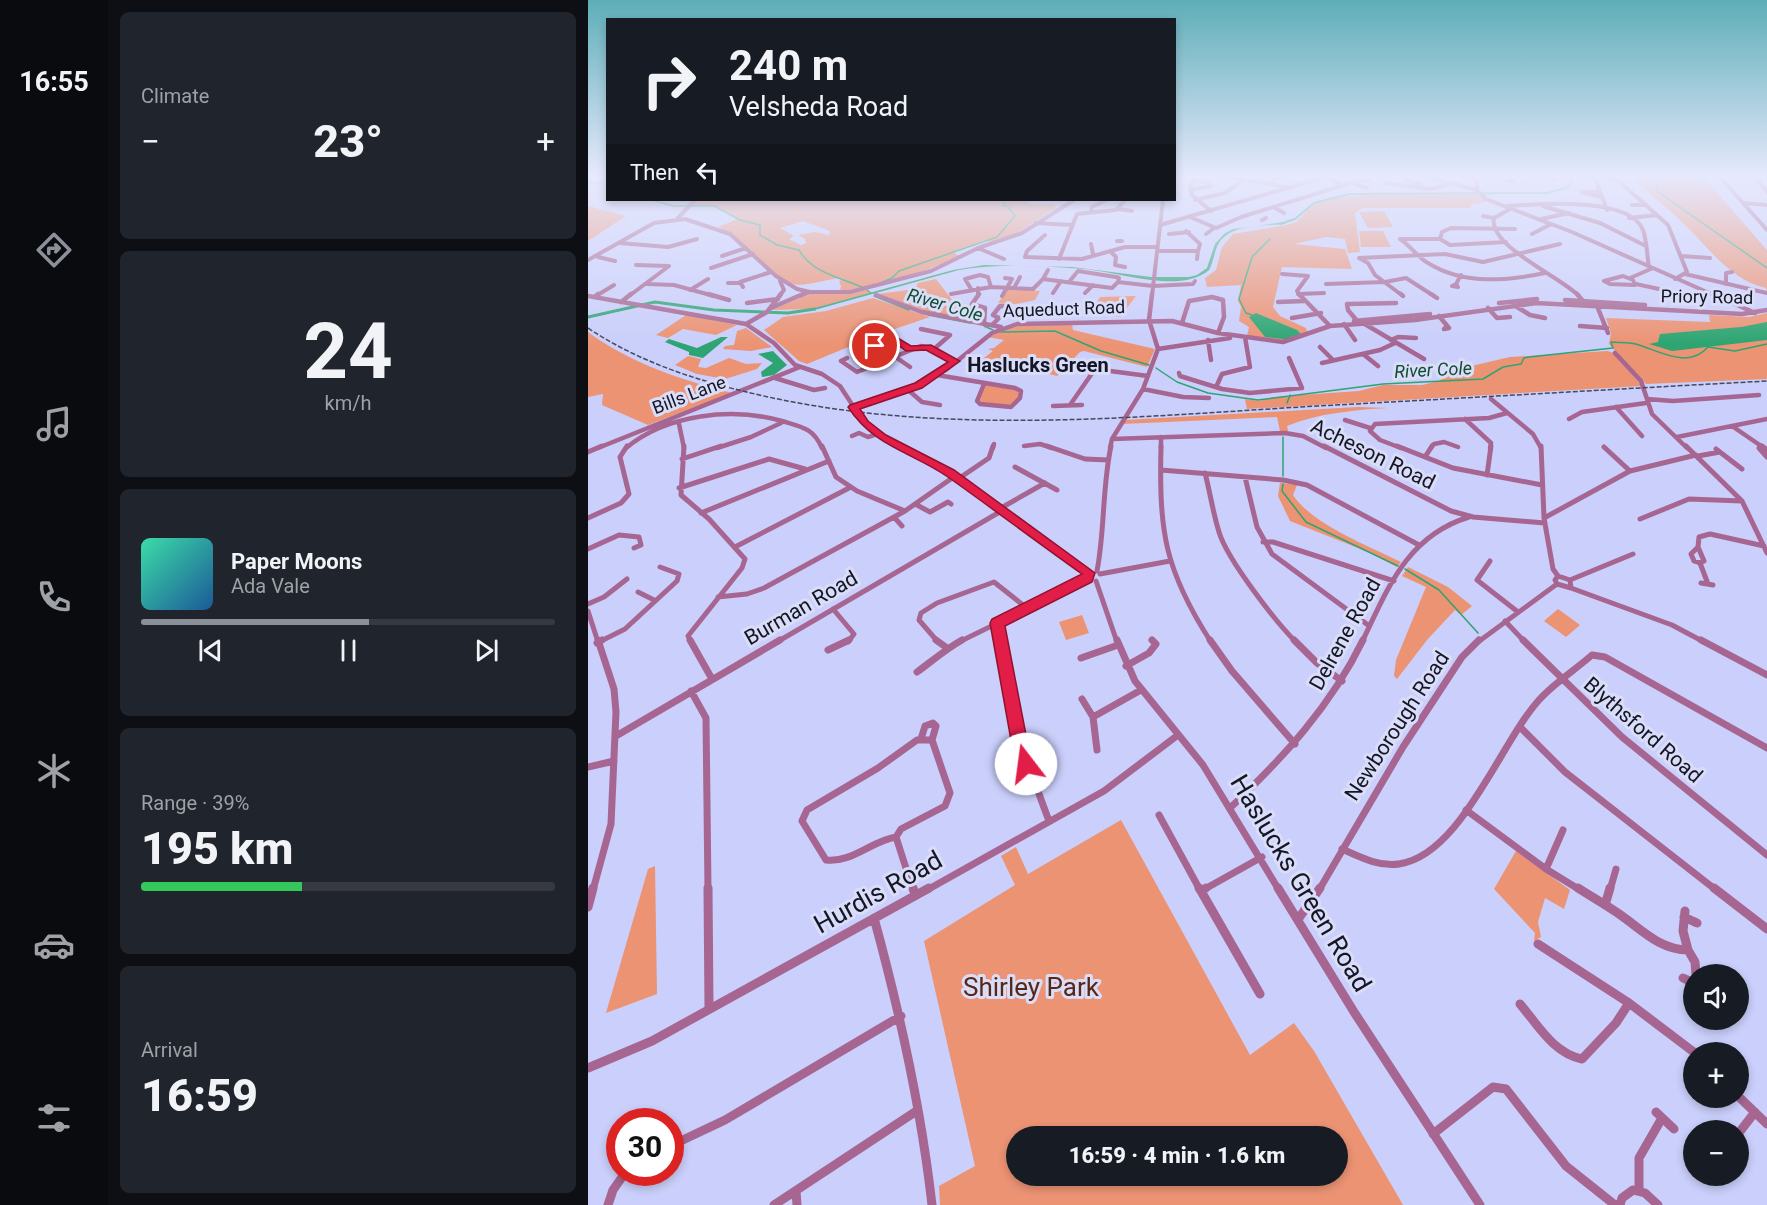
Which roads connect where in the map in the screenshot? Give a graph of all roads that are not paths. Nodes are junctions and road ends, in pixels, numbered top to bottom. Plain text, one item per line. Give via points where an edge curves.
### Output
1 (638, 232) edge
2 (726, 232) edge
3 (1023, 232) edge
4 (1070, 232) edge
5 (1159, 232) edge
6 (1185, 232) edge
7 (1188, 232) edge
8 (1442, 232) edge
9 (1498, 232) edge
10 (1536, 232) edge
11 (1571, 232) edge
12 (1619, 232) edge
13 (1644, 232) edge
14 (1672, 232) edge
15 (1166, 234) dead end
16 (1532, 234) dead end
17 (1043, 236) dead end
18 (1440, 238) junction
19 (697, 239) dead end
20 (1009, 241) dead end
21 (1119, 241) dead end
22 (1506, 242) junction
23 (619, 243) junction
24 (1561, 244) dead end
25 (990, 245) junction
26 (1450, 245) junction
27 (1089, 246) dead end
28 (1646, 246) junction
29 (746, 248) junction
30 (978, 248) junction
31 (1122, 248) junction
32 (1157, 249) junction
33 (1111, 252) junction
34 (1093, 254) junction
35 (1449, 254) junction
36 (753, 255) junction
37 (1521, 255) junction
38 (597, 256) junction
39 (722, 256) dead end
40 (1417, 256) junction
41 (1681, 256) junction
42 (1710, 258) dead end
43 (1004, 259) dead end
44 (1059, 259) junction
45 (588, 260) edge
46 (615, 260) dead end
47 (636, 265) dead end
48 (1125, 267) dead end
49 (1651, 267) junction
50 (711, 268) dead end
51 (1048, 270) dead end
52 (771, 272) junction
53 (1732, 272) dead end
54 (1545, 273) junction
55 (1685, 274) junction
56 (1286, 275) dead end
57 (1461, 275) junction
58 (776, 276) junction
59 (1020, 277) dead end
60 (1005, 278) dead end
61 (1630, 278) junction
62 (708, 279) dead end
63 (965, 279) junction
64 (1043, 279) junction
65 (1675, 279) junction
66 (957, 280) dead end
67 (1061, 281) junction
68 (1196, 281) dead end
69 (1069, 282) junction
70 (1118, 282) junction
71 (1154, 282) junction
72 (1385, 282) junction
73 (728, 283) dead end
74 (606, 284) dead end
75 (646, 284) junction
76 (1326, 284) dead end
77 (1456, 284) dead end
78 (1636, 284) junction
79 (1726, 284) junction
80 (1093, 285) junction
81 (990, 287) junction
82 (978, 288) junction
83 (1007, 288) junction
84 (1014, 288) junction
85 (1659, 289) dead end
86 (690, 290) junction
87 (971, 290) junction
88 (874, 291) junction
89 (810, 292) junction
90 (1052, 293) dead end
91 (1085, 293) dead end
92 (1324, 293) dead end
93 (1767, 293) edge
94 (951, 294) dead end
95 (1298, 294) junction
96 (591, 296) edge
97 (1002, 296) dead end
98 (1403, 296) dead end
99 (1437, 298) dead end
100 (778, 299) junction
101 (729, 300) dead end
102 (1304, 301) junction
103 (620, 302) junction
104 (1278, 302) dead end
105 (747, 303) dead end
106 (1396, 303) dead end
107 (1584, 303) junction
108 (967, 304) dead end
109 (972, 304) junction
110 (1514, 305) junction
111 (1007, 306) dead end
112 (1597, 306) junction
113 (1477, 308) junction
114 (1488, 308) junction
115 (769, 310) junction
116 (1765, 311) edge
117 (1753, 312) junction
118 (1321, 313) junction
119 (1439, 316) junction
120 (1510, 317) dead end
121 (1292, 318) dead end
122 (1542, 318) dead end
123 (1149, 320) junction
124 (1182, 322) junction
125 (1359, 322) junction
126 (984, 323) junction
127 (746, 324) junction
128 (993, 324) junction
129 (1344, 324) junction
130 (1583, 325) dead end
131 (1330, 326) junction
132 (1447, 326) dead end
133 (999, 328) junction
134 (922, 330) dead end
135 (955, 330) dead end
136 (1218, 333) junction
137 (950, 335) junction
138 (1236, 336) junction
139 (1245, 337) junction
140 (1416, 338) dead end
141 (1208, 340) junction
142 (1354, 340) dead end
143 (1393, 342) junction
144 (1320, 347) dead end
145 (909, 349) junction
146 (934, 349) junction
147 (1158, 349) junction
148 (862, 352) dead end
149 (1615, 353) dead end
150 (1363, 354) junction
151 (894, 356) junction
152 (847, 358) dead end
153 (1289, 358) dead end
154 (1424, 359) dead end
155 (1211, 360) dead end
156 (1333, 360) junction
157 (955, 361) junction
158 (1083, 362) dead end
159 (1322, 363) dead end
160 (909, 365) dead end
161 (800, 366) junction
162 (1378, 366) dead end
163 (1095, 369) junction
164 (1179, 373) dead end
165 (937, 375) junction
166 (1148, 376) junction
167 (775, 378) junction
168 (984, 384) junction
169 (1217, 385) junction
170 (825, 388) dead end
171 (907, 389) junction
172 (1143, 389) junction
173 (1759, 395) dead end
174 (1209, 398) dead end
175 (1491, 399) dead end
176 (1647, 401) junction
177 (940, 405) dead end
178 (1070, 405) junction
179 (1082, 405) dead end
180 (1053, 406) dead end
181 (1616, 407) junction
182 (856, 411) junction
183 (1507, 413) junction
184 (1343, 419) dead end
185 (1465, 419) junction
186 (1569, 419) dead end
187 (1767, 419) edge
188 (781, 423) junction
189 (655, 424) junction
190 (679, 424) junction
191 (1732, 426) junction
192 (1370, 428) junction
193 (660, 430) junction
194 (877, 434) junction
195 (852, 436) dead end
196 (1642, 436) dead end
197 (1161, 437) junction
198 (1677, 437) junction
199 (1112, 439) junction
200 (1752, 441) junction
201 (994, 444) dead end
202 (1024, 446) dead end
203 (1458, 447) dead end
204 (1604, 447) dead end
205 (1767, 450) edge
206 (588, 452) edge
207 (1697, 456) junction
208 (1425, 457) junction
209 (1767, 457) edge
210 (682, 459) junction
211 (1108, 460) junction
212 (829, 461) junction
213 (1015, 467) dead end
214 (805, 469) junction
215 (1742, 469) dead end
216 (1161, 470) junction
217 (1630, 471) junction
218 (1205, 473) junction
219 (1487, 475) junction
220 (957, 477) junction
221 (1245, 477) junction
222 (1045, 483) junction
223 (1542, 485) junction
224 (851, 487) junction
225 (679, 488) junction
226 (1057, 490) dead end
227 (1742, 501) junction
228 (915, 504) junction
229 (951, 504) dead end
230 (1002, 509) junction
231 (905, 511) junction
232 (1451, 511) junction
233 (701, 513) junction
234 (894, 517) junction
235 (1473, 517) junction
236 (588, 518) edge
237 (1641, 519) dead end
238 (1544, 520) junction
239 (1455, 521) junction
240 (902, 526) dead end
241 (1263, 542) junction
242 (1419, 545) junction
243 (1764, 546) junction
244 (735, 547) junction
245 (634, 548) dead end
246 (588, 549) edge
247 (1767, 553) edge
248 (1633, 554) dead end
249 (1170, 561) junction
250 (1490, 561) dead end
251 (660, 567) dead end
252 (1099, 573) junction
253 (1088, 576) junction
254 (627, 579) dead end
255 (1394, 580) junction
256 (1558, 580) junction
257 (1096, 581) junction
258 (1570, 584) junction
259 (1708, 584) dead end
260 (644, 592) dead end
261 (718, 597) junction
262 (654, 600) junction
263 (588, 604) edge
264 (833, 609) junction
265 (1028, 609) junction
266 (588, 611) edge
267 (1518, 612) junction
268 (1504, 621) junction
269 (997, 623) junction
270 (1368, 625) junction
271 (1152, 640) dead end
272 (597, 643) junction
273 (1118, 645) junction
274 (947, 648) junction
275 (832, 652) dead end
276 (1081, 658) dead end
277 (1126, 666) junction
278 (917, 672) dead end
279 (1767, 675) edge
280 (712, 679) junction
281 (1561, 680) junction
282 (1342, 681) junction
283 (1141, 690) junction
284 (691, 691) junction
285 (1082, 699) dead end
286 (1093, 717) junction
287 (1520, 727) junction
288 (1178, 735) junction
289 (615, 736) junction
290 (921, 739) junction
291 (932, 740) junction
292 (1295, 744) junction
293 (1767, 748) edge
294 (1096, 750) dead end
295 (614, 761) junction
296 (588, 768) edge
297 (1230, 808) junction
298 (1466, 810) junction
299 (1159, 815) dead end
300 (1049, 821) junction
301 (1563, 831) dead end
302 (896, 837) junction
303 (1342, 849) junction
304 (1767, 855) edge
305 (1262, 858) junction
306 (1546, 868) junction
307 (1616, 869) dead end
308 (1201, 891) junction
309 (915, 895) junction
310 (1605, 905) junction
311 (588, 907) edge
312 (873, 918) junction
313 (1299, 918) junction
314 (1697, 923) dead end
315 (1767, 929) edge
316 (1538, 944) dead end
317 (1688, 950) junction
318 (1695, 964) edge
319 (1260, 994) dead end
320 (1520, 1004) dead end
321 (1629, 1004) junction
322 (709, 1009) junction
323 (901, 1016) junction
324 (1683, 1044) edge
325 (588, 1068) edge
326 (1749, 1106) edge
327 (918, 1110) junction
328 (1755, 1112) junction
329 (1749, 1120) edge
330 (1767, 1124) edge
331 (1674, 1129) dead end
332 (1433, 1134) junction
333 (684, 1139) edge
334 (616, 1186) edge
335 (1640, 1190) junction
336 (796, 1191) junction
337 (608, 1205) edge
338 (774, 1205) edge
339 (797, 1205) edge
340 (932, 1205) edge
341 (1479, 1205) edge
342 (1615, 1205) edge
343 (1620, 1205) edge
344 (1658, 1205) edge

1 - 23 street
2 - 29 street
3 - 25 street
4 - 44 street
5 - 32 street
6 - 15 street
7 - 32 street via 1200,244 1198,256
8 - 18 street
9 - 22 street
10 - 16 street
11 - 49 street
12 - 28 street
13 - 28 street
14 - 41 street
17 - 44 street via 1027,250 1025,257
18 - 26 street
18 - 40 street via 1409,241
19 - 23 street via 658,249
20 - 25 street
21 - 31 street
22 - 26 street
22 - 37 street
23 - 38 street
24 - 37 street
25 - 30 street
26 - 35 street
27 - 34 street
28 - 49 street
29 - 36 street
29 - 39 street
30 - 43 street
30 - 88 street
31 - 32 street
31 - 33 street
32 - 71 street
33 - 34 street
33 - 48 street via 1116,257 1115,265
34 - 44 street via 1082,259
35 - 37 street via 1476,262
35 - 40 street
36 - 50 street
36 - 52 street
37 - 54 street
38 - 45 street
38 - 46 street
40 - 57 street via 1432,266
40 - 72 street via 1370,261 1375,275
41 - 42 street
41 - 55 street
47 - 75 street via 669,266
49 - 61 street
49 - 65 street
51 - 64 street
52 - 58 street
52 - 73 street via 742,286
53 - 79 street via 1726,273
54 - 57 street via 1513,279
54 - 107 street
55 - 65 street
55 - 79 street
56 - 95 street via 1310,276 1297,289
57 - 77 street
58 - 89 street
58 - 100 street via 784,288
59 - 84 street
60 - 83 street via 1012,279
61 - 78 street
61 - 78 street via 1604,281
62 - 86 street
63 - 66 street
63 - 81 street via 987,276
63 - 87 street
64 - 67 street
64 - 84 street via 1033,289
65 - 117 street
67 - 69 street
67 - 90 street
68 - 71 street
69 - 70 street via 1078,271 1116,277
69 - 80 street
70 - 71 street
70 - 80 street via 1112,288
71 - 123 street
72 - 76 street
72 - 98 street
72 - 99 street via 1410,279
74 - 96 street via 616,285
75 - 86 street
75 - 103 street
78 - 85 street
79 - 93 street
80 - 91 street
81 - 82 street
81 - 83 street
82 - 87 street
82 - 109 street via 979,295
83 - 84 street
83 - 97 street
86 - 101 street
87 - 94 street
88 - 89 street
88 - 126 street, Aqueduct Road via 922,312
89 - 115 street
92 - 95 street
95 - 102 street
96 - 103 street
100 - 105 street
100 - 115 street
102 - 104 street
102 - 118 street
103 - 127 street
106 - 125 street via 1347,304
107 - 110 street, Priory Road
107 - 112 street, Priory Road
107 - 113 street, Priory Road via 1522,299
107 - 117 street, Priory Road
108 - 109 street
109 - 126 street via 985,308
110 - 114 street, Priory Road
110 - 122 street
111 - 128 street via 1000,306 993,315 999,318
112 - 117 street, Priory Road
112 - 130 street via 1608,330
113 - 114 street, Priory Road
113 - 119 street, Priory Road
113 - 125 street, Priory Road
114 - 120 street via 1498,318
115 - 127 street
116 - 117 street, Priory Road
118 - 121 street
118 - 131 street
119 - 125 street, Priory Road
119 - 132 street
123 - 124 street, Aqueduct Road
123 - 133 street, Aqueduct Road via 1017,324
123 - 147 street
124 - 136 street, Aqueduct Road
124 - 136 street via 1189,301 1216,297 1223,300 1224,308 1224,322
125 - 129 street, Priory Road
125 - 143 street
126 - 128 street, Aqueduct Road
127 - 161 street
128 - 133 street, Aqueduct Road
129 - 131 street, Priory Road
129 - 142 street
131 - 139 street, Priory Road via 1290,342
133 - 157 street
134 - 137 street
135 - 137 street
136 - 138 street, Aqueduct Road
137 - 146 street
138 - 139 street, Priory Road
138 - 141 street, Priory Road
139 - 169 street via 1250,367 1222,375
140 - 143 street via 1404,337
141 - 147 street, Priory Road
141 - 155 street
143 - 150 street
143 - 154 street
144 - 156 street
145 - 146 street
145 - 148 street via 893,339
145 - 151 street
146 - 157 street
147 - 166 street
149 - 176 street via 1641,381
150 - 156 street
150 - 162 street
151 - 152 street via 857,372 841,361
151 - 160 street
153 - 169 street via 1302,388 1250,393
156 - 159 street
157 - 165 street
158 - 163 street
161 - 167 street, Bills Lane
161 - 182 street via 840,386
163 - 166 street
163 - 178 street
164 - 169 street
165 - 168 street via 957,382
165 - 171 street
166 - 172 street
167 - 170 street via 814,390
167 - 189 street, Bills Lane
168 - 168 street via 1018,388 1020,398 1011,407 980,404 976,401
171 - 177 street via 922,402
171 - 182 street
172 - 174 street
172 - 199 street
173 - 176 street
175 - 183 street
176 - 181 street
176 - 198 street via 1652,414
178 - 179 street
178 - 180 street
181 - 186 street via 1582,412
181 - 196 street
182 - 194 street
183 - 185 street
183 - 223 street via 1539,441
184 - 192 street
185 - 192 street via 1380,423
185 - 219 street via 1491,443
187 - 191 street
188 - 190 street via 738,413
188 - 210 street
188 - 212 street via 816,434
189 - 193 street
189 - 206 street, Bills Lane
190 - 193 street
190 - 210 street via 684,441
191 - 198 street
191 - 200 street
192 - 208 street via 1376,438
193 - 236 street via 631,442 621,453 629,502
194 - 195 street
194 - 220 street
197 - 199 street, Acheson Road
197 - 216 street
197 - 232 street, Acheson Road via 1285,433 1303,436
198 - 207 street
199 - 211 street
200 - 205 street
200 - 209 street
201 - 220 street via 990,458
202 - 211 street via 1050,446 1085,459
203 - 208 street via 1444,442 1434,444
204 - 217 street
207 - 215 street via 1718,451
207 - 217 street
207 - 227 street
208 - 219 street
210 - 225 street
211 - 252 street
212 - 214 street
212 - 224 street via 836,477
213 - 222 street
214 - 225 street via 769,459
214 - 233 street
216 - 218 street
216 - 249 street via 1161,523
217 - 238 street
218 - 221 street
218 - 282 street via 1219,533 1227,550 1282,628 1317,663
219 - 223 street
220 - 228 street
220 - 230 street
221 - 241 street
221 - 242 street via 1307,485
222 - 226 street
222 - 230 street, Burman Road
223 - 238 street
224 - 231 street
224 - 244 street
225 - 233 street via 685,501
227 - 237 street via 1679,499
227 - 243 street
228 - 229 street via 930,512
228 - 231 street
230 - 253 street
230 - 264 street, Burman Road
231 - 234 street
232 - 235 street, Acheson Road
232 - 239 street
233 - 244 street
234 - 240 street
234 - 261 street via 764,588
235 - 238 street, Acheson Road
235 - 239 street, Delrene Road
238 - 256 street
239 - 242 street, Delrene Road
241 - 255 street via 1336,560
241 - 270 street via 1278,560
242 - 255 street, Delrene Road
243 - 247 street
243 - 259 street via 1708,534 1697,538 1704,561 1700,564
244 - 261 street via 744,563
245 - 246 street via 641,545 639,537 627,534
248 - 258 street
249 - 252 street
249 - 292 street via 1181,595 1204,633
250 - 267 street via 1477,580
251 - 262 street via 679,574 678,581
252 - 253 street
252 - 257 street
253 - 257 street
253 - 265 street
254 - 263 street
255 - 270 street, Delrene Road
256 - 258 street
256 - 258 street via 1563,588
256 - 267 street, Newborough Road
257 - 273 street, Haslucks Green Road
258 - 279 street via 1672,625
260 - 262 street
261 - 280 street via 688,636
262 - 272 street via 625,629
264 - 275 street via 854,634
264 - 280 street, Burman Road
265 - 269 street
265 - 274 street via 994,582 937,603 921,613 919,620
266 - 272 street
267 - 268 street, Newborough Road
268 - 281 street, Blythsford Road
268 - 303 street, Newborough Road via 1472,646 1455,666
269 - 274 street
269 - 300 street via 1019,740
270 - 282 street, Delrene Road
271 - 277 street via 1156,644 1149,653
272 - 289 street via 614,689
273 - 276 street
273 - 277 street, Haslucks Green Road
274 - 278 street
277 - 283 street, Haslucks Green Road
280 - 284 street, Burman Road
281 - 287 street via 1539,700
281 - 293 street via 1592,655 1601,655
281 - 304 street, Blythsford Road via 1645,757
282 - 292 street, Delrene Road
283 - 286 street
283 - 288 street, Haslucks Green Road
284 - 289 street, Burman Road
284 - 322 street via 706,718 707,731
285 - 286 street
286 - 294 street
287 - 298 street
287 - 315 street via 1565,772
288 - 297 street, Haslucks Green Road
288 - 300 street, Hurdis Road via 1104,791
289 - 295 street
290 - 291 street
290 - 291 street via 926,726 933,723 936,726
290 - 302 street via 803,816 803,823 826,860 832,862 879,840
291 - 302 street via 949,800 945,806 901,829
292 - 297 street, Delrene Road
295 - 296 street
295 - 311 street via 609,837
297 - 305 street, Haslucks Green Road
298 - 303 street via 1438,846 1420,858 1388,864 1366,860
298 - 306 street
299 - 308 street
300 - 309 street, Hurdis Road
301 - 306 street
302 - 309 street
303 - 313 street, Newborough Road via 1309,908
305 - 308 street
305 - 313 street, Haslucks Green Road
306 - 310 street
307 - 310 street
308 - 319 street
309 - 312 street, Hurdis Road
310 - 317 street via 1662,945
312 - 322 street, Hurdis Road
312 - 323 street
313 - 332 street, Haslucks Green Road
314 - 317 street via 1685,914 1683,931
316 - 321 street
317 - 318 street
320 - 321 street via 1560,1049 1582,1059
321 - 324 street
322 - 325 street, Hurdis Road via 642,1046
323 - 327 street
323 - 333 street via 725,1120
326 - 328 street
327 - 336 street
327 - 340 street
328 - 329 street
328 - 330 street
331 - 335 street via 1659,1115 1639,1158
332 - 341 street, Haslucks Green Road
332 - 342 street via 1493,1087 1506,1089 1566,1166
334 - 337 street
335 - 343 street via 1627,1194
335 - 344 street
336 - 338 street
336 - 339 street

